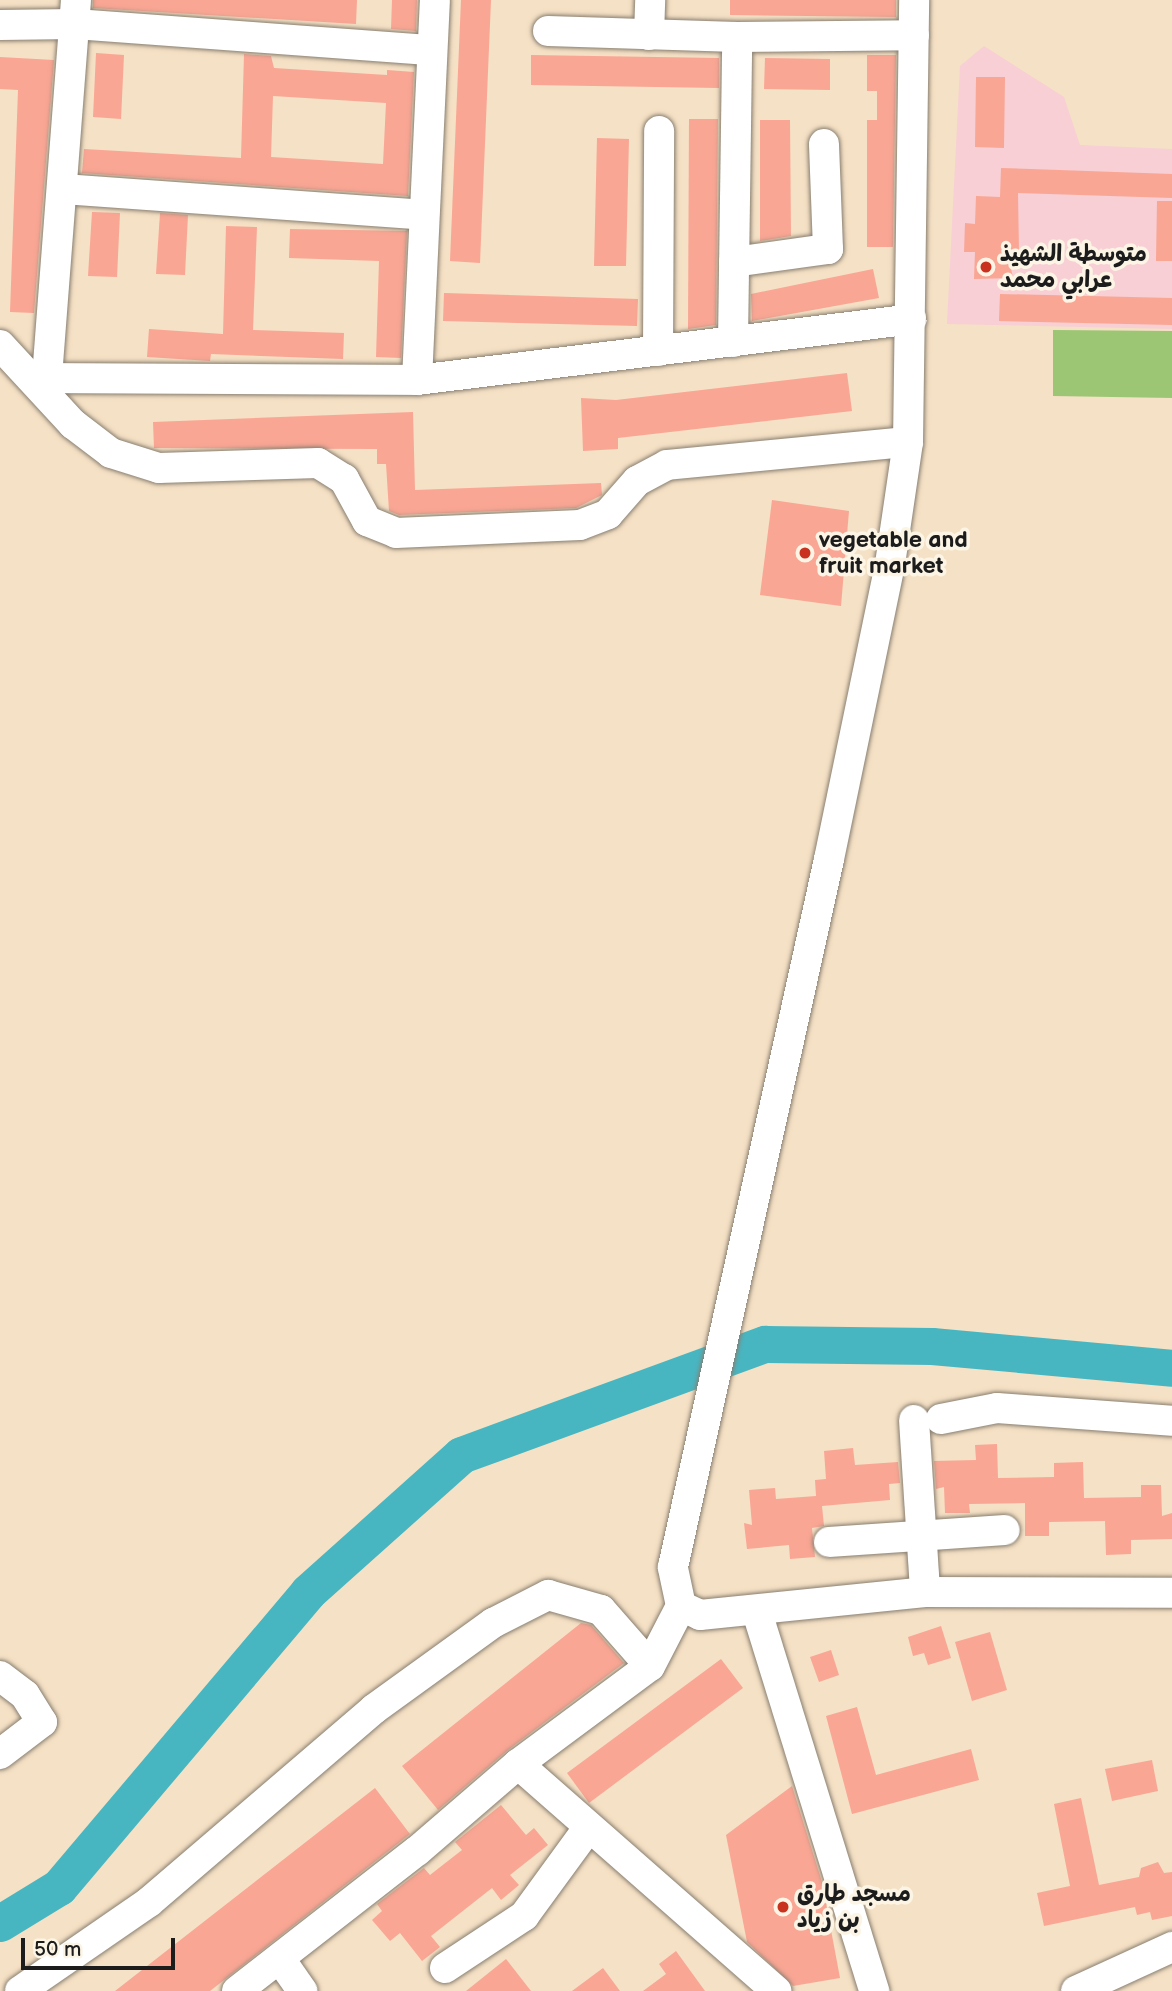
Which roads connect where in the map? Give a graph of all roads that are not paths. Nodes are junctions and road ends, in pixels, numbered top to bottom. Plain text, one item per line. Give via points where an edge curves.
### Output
1 (435, 0) edge
2 (650, 0) edge
3 (914, 0) edge
4 (76, 12) edge
5 (0, 25) edge
6 (548, 31) dead end
7 (649, 35) junction
8 (914, 35) junction
9 (737, 37) junction
10 (432, 50) junction
11 (659, 131) dead end
12 (824, 144) dead end
13 (64, 189) junction
14 (424, 215) junction
15 (734, 262) junction
16 (911, 318) junction
17 (0, 327) edge
18 (733, 342) junction
19 (8, 351) edge
20 (658, 351) junction
21 (417, 380) junction
22 (908, 442) junction
23 (1172, 1421) edge
24 (1004, 1530) dead end
25 (919, 1534) junction
26 (829, 1542) dead end
27 (925, 1592) junction
28 (1172, 1593) edge
29 (681, 1606) junction
30 (757, 1612) junction
31 (650, 1666) junction
32 (0, 1676) edge
33 (0, 1754) edge
34 (518, 1764) junction
35 (589, 1827) junction
36 (1172, 1947) edge
37 (279, 1959) junction
38 (445, 1968) dead end
39 (20, 1991) edge
40 (237, 1991) edge
41 (302, 1991) edge
42 (776, 1991) edge
43 (874, 1991) edge
44 (1076, 1991) edge

1 - 10 street
2 - 7 street
3 - 8 street
4 - 5 street
4 - 10 street
4 - 13 street
6 - 7 street
7 - 9 street
8 - 9 street
8 - 16 street
9 - 15 street
10 - 14 street
11 - 20 street
12 - 15 street via 828,249
13 - 14 street
13 - 21 street via 47,378
14 - 21 street
15 - 18 street
16 - 18 street
16 - 22 street
17 - 19 street
18 - 20 street
19 - 22 street via 73,424 111,453 159,468 318,463 344,479 367,521 396,533 580,525 608,514 637,481 667,465
20 - 21 street via 546,360
22 - 29 street via 890,564 829,859 673,1567
23 - 25 street via 997,1408 928,1419
24 - 25 street
25 - 26 street
25 - 27 street
27 - 28 street
27 - 30 street
29 - 30 street via 700,1615
29 - 31 street
30 - 43 street
31 - 34 street
31 - 39 street via 601,1610 548,1595 493,1623 374,1709 149,1902
32 - 33 street via 25,1695 42,1721
34 - 35 street
34 - 37 street via 417,1851
35 - 38 street via 524,1916
35 - 42 street
36 - 44 street
37 - 40 street
37 - 41 street

